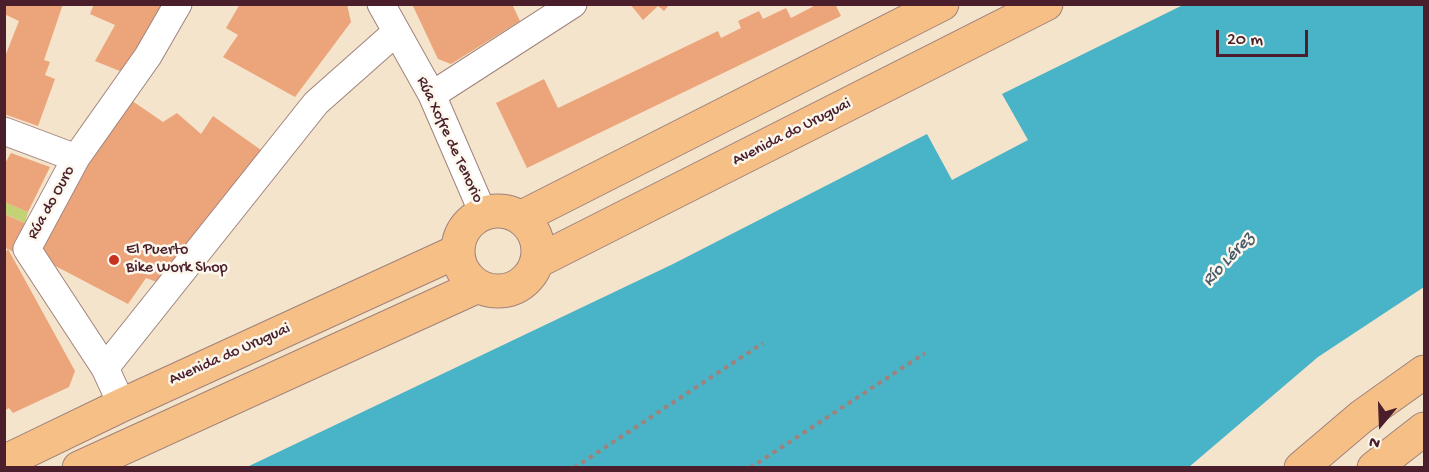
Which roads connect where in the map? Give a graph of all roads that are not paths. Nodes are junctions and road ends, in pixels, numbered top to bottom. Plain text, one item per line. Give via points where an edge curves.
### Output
1 (178, 4) edge
2 (381, 4) edge
3 (573, 4) edge
4 (942, 4) edge
5 (1046, 4) edge
6 (542, 13) edge
7 (395, 33) junction
8 (432, 96) junction
9 (4, 131) edge
10 (76, 158) junction
11 (483, 213) junction
12 (522, 217) junction
13 (458, 251) junction
14 (538, 261) junction
15 (478, 286) junction
16 (105, 368) junction
17 (1425, 372) edge
18 (122, 405) junction
19 (1425, 429) edge
20 (4, 462) edge
21 (79, 468) edge
22 (1300, 468) edge
23 (1374, 468) edge

1 - 10 street, Rúa do Ouro via 148,56
2 - 7 street, Rúa Xofre de Tenorio
3 - 6 street
4 - 12 highway
5 - 14 highway, Avenida do Uruguai
6 - 8 street
7 - 8 street, Rúa Xofre de Tenorio
7 - 16 street via 316,103
8 - 11 street, Rúa Xofre de Tenorio
9 - 10 street
10 - 16 street, Rúa do Ouro via 27,249
11 - 12 highway via 496,210
11 - 13 highway via 464,228
12 - 14 highway via 537,236
13 - 15 highway via 460,265
13 - 18 highway, Avenida do Uruguai
14 - 15 highway via 533,272 514,288 502,291
15 - 21 highway
16 - 18 street, Rúa do Ouro
17 - 22 highway via 1361,417
18 - 20 highway, Avenida do Uruguai
19 - 23 highway

